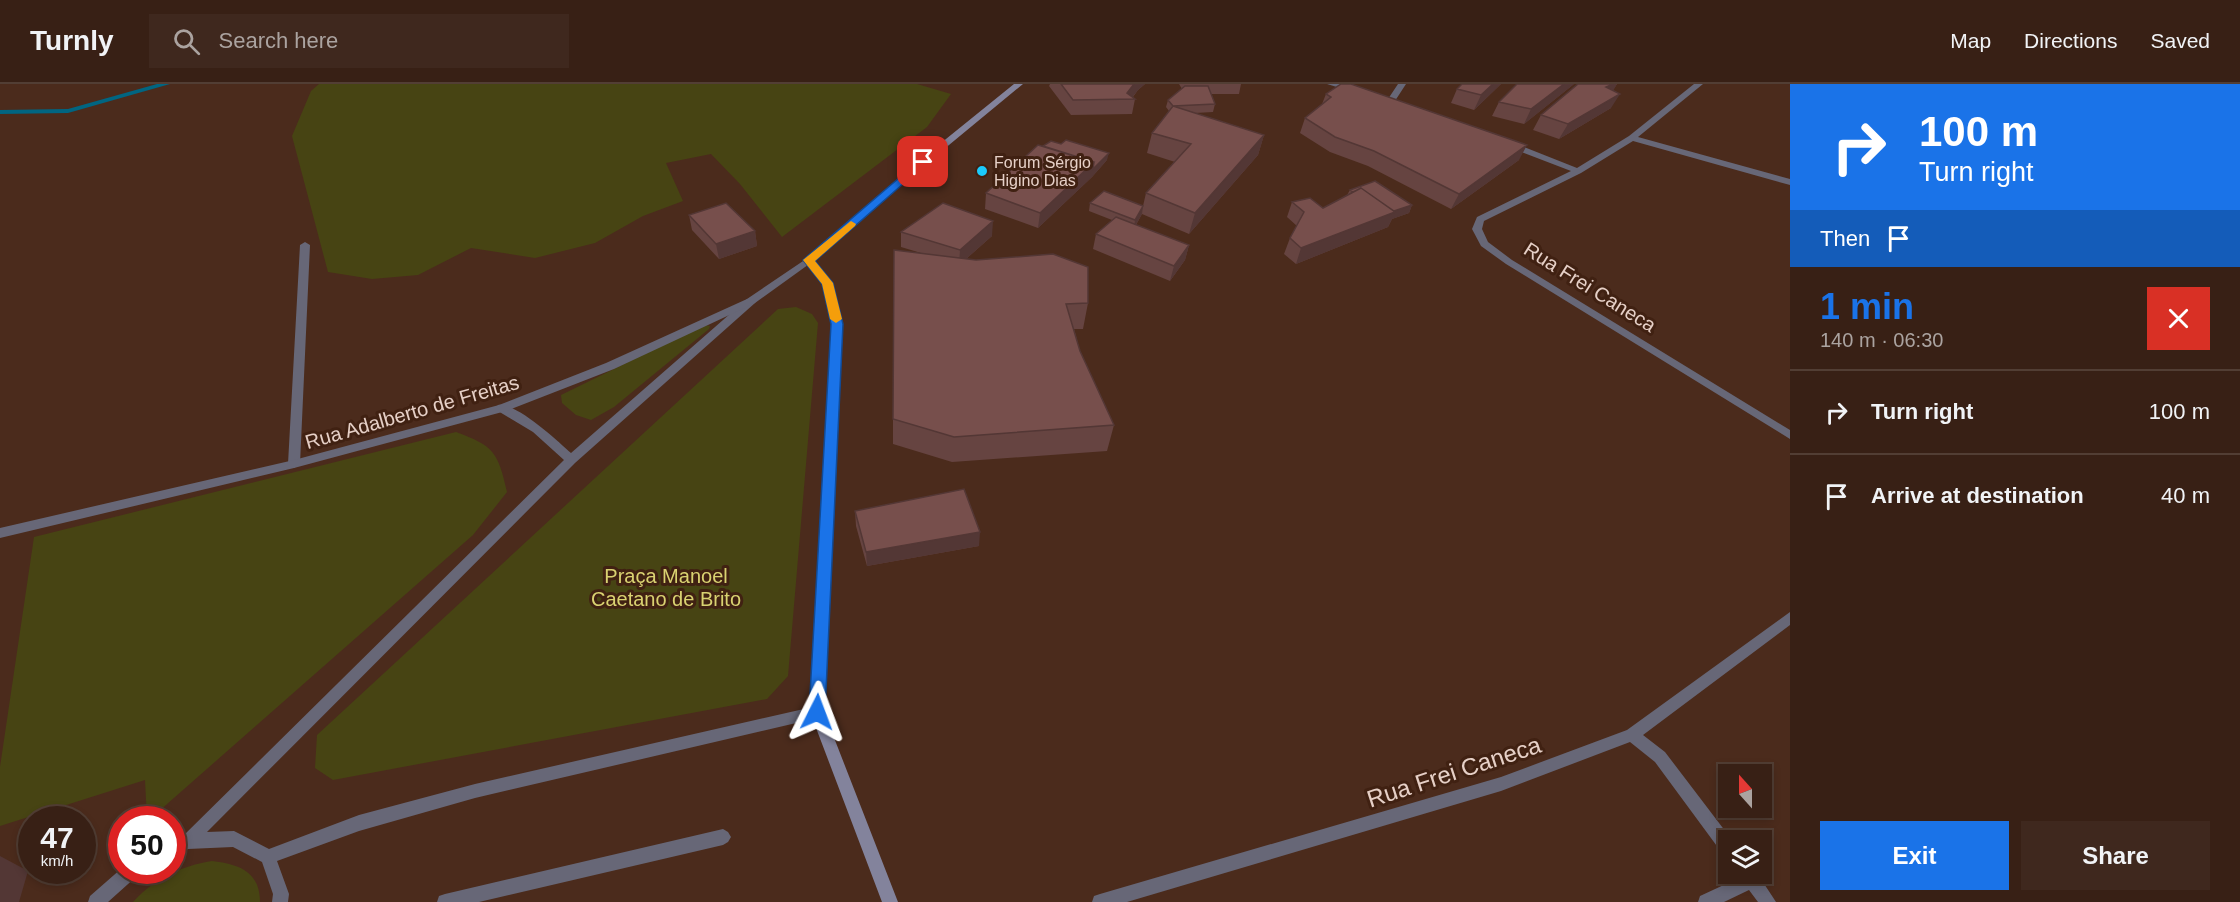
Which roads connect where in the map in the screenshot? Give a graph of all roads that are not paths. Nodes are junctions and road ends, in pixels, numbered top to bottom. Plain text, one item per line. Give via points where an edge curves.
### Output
1 (1019, 84) edge
2 (1331, 84) edge
3 (1402, 84) edge
4 (1699, 84) edge
5 (1342, 85) edge
6 (1360, 93) edge
7 (1380, 99) edge
8 (1390, 102) junction
9 (1401, 106) edge
10 (1632, 138) junction
11 (1507, 143) edge
12 (1578, 171) junction
13 (1790, 182) edge
14 (305, 245) dead end
15 (809, 260) junction
16 (751, 301) junction
17 (502, 408) junction
18 (1790, 435) edge
19 (571, 460) junction
20 (294, 464) junction
21 (0, 533) edge
22 (1790, 618) edge
23 (817, 712) junction
24 (1632, 735) junction
25 (1718, 835) edge
26 (723, 837) dead end
27 (188, 841) joint
28 (268, 857) junction
29 (116, 884) edge
30 (1736, 884) edge
31 (1755, 884) edge
32 (96, 902) edge
33 (280, 902) edge
34 (445, 902) edge
35 (891, 902) edge
36 (1100, 902) edge
37 (1706, 902) edge
38 (1768, 902) edge

1 - 15 main road
2 - 5 street
3 - 8 street
4 - 10 street, Rua Frei Caneca
5 - 6 street
7 - 8 street
8 - 9 street
10 - 12 street, Rua Frei Caneca
10 - 13 street
11 - 12 street
12 - 18 street, Rua Frei Caneca via 1480,219 1477,229 1484,244
14 - 20 street
15 - 16 street, Rua Adalberto de Freitas
15 - 23 main road via 827,283 837,324
16 - 17 street, Rua Adalberto de Freitas via 610,366
16 - 19 street
17 - 19 street via 537,429
17 - 20 street, Rua Adalberto de Freitas
19 - 27 street
20 - 21 street, Rua Adalberto de Freitas
22 - 24 street, Rua Frei Caneca
23 - 28 street via 475,791 359,824
23 - 35 main road
24 - 25 street via 1660,757
24 - 36 street, Rua Frei Caneca via 1501,784
26 - 34 street
27 - 28 street via 234,839
28 - 33 street via 282,894
29 - 32 street
30 - 37 street
31 - 38 street

